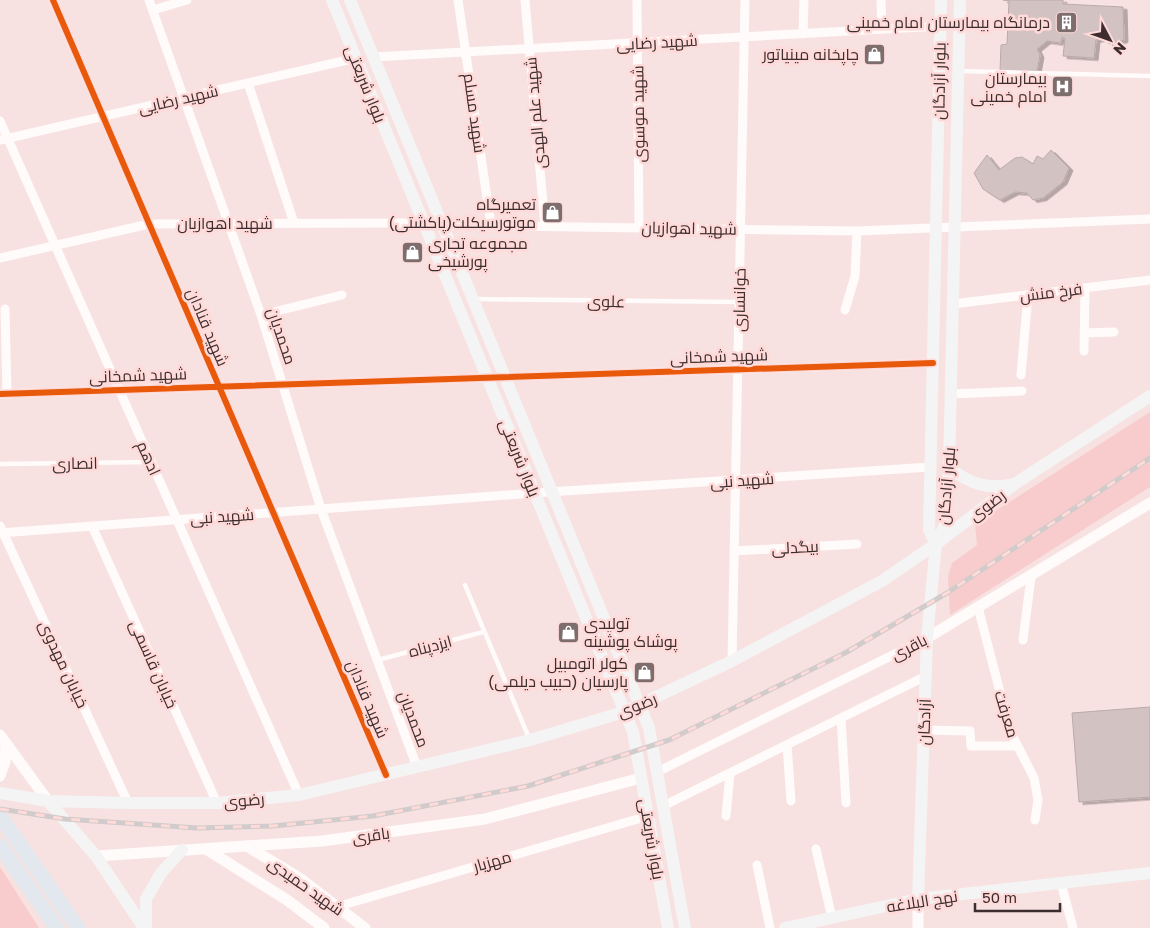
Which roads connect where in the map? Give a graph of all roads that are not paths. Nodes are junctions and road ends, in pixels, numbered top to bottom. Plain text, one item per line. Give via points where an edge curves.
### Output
1 (52, 0) edge
2 (149, 0) edge
3 (187, 0) edge
4 (332, 0) edge
5 (350, 0) edge
6 (458, 0) edge
7 (525, 0) edge
8 (637, 0) edge
9 (744, 0) edge
10 (804, 0) edge
11 (881, 0) edge
12 (941, 0) edge
13 (960, 0) edge
14 (153, 10) junction
15 (941, 26) junction
16 (882, 29) junction
17 (803, 34) junction
18 (744, 37) junction
19 (638, 43) junction
20 (529, 49) junction
21 (466, 52) junction
22 (374, 57) junction
23 (356, 58) junction
24 (958, 71) junction
25 (1150, 76) edge
26 (248, 83) junction
27 (182, 98) junction
28 (102, 117) junction
29 (0, 121) edge
30 (4, 139) edge
31 (1150, 219) edge
32 (229, 223) junction
33 (294, 223) junction
34 (423, 223) junction
35 (149, 224) junction
36 (442, 225) junction
37 (491, 225) junction
38 (545, 226) junction
39 (639, 227) junction
40 (936, 228) junction
41 (955, 228) junction
42 (740, 229) junction
43 (857, 231) junction
44 (55, 246) junction
45 (0, 258) edge
46 (1150, 280) edge
47 (1085, 288) junction
48 (342, 295) dead end
49 (1028, 295) junction
50 (473, 300) junction
51 (739, 302) junction
52 (953, 304) junction
53 (6, 309) dead end
54 (845, 310) dead end
55 (261, 315) junction
56 (1084, 332) junction
57 (1114, 332) dead end
58 (1084, 351) dead end
59 (933, 362) junction
60 (737, 369) junction
61 (1021, 375) dead end
62 (505, 377) junction
63 (487, 378) junction
64 (218, 386) junction
65 (284, 386) junction
66 (119, 390) junction
67 (1022, 391) dead end
68 (4, 394) edge
69 (951, 394) junction
70 (1150, 396) edge
71 (151, 462) junction
72 (0, 464) edge
73 (930, 467) junction
74 (949, 467) junction
75 (735, 480) junction
76 (1016, 483) junction
77 (534, 493) junction
78 (553, 493) junction
79 (1150, 503) edge
80 (321, 509) junction
81 (273, 513) junction
82 (177, 520) junction
83 (92, 526) junction
84 (1, 531) edge
85 (857, 544) dead end
86 (936, 544) junction
87 (734, 551) junction
88 (1031, 577) junction
89 (464, 585) dead end
90 (978, 607) junction
91 (482, 632) junction
92 (927, 638) junction
93 (1023, 640) dead end
94 (377, 660) junction
95 (732, 661) junction
96 (926, 676) junction
97 (640, 705) junction
98 (624, 712) junction
99 (841, 718) junction
100 (924, 730) junction
101 (3, 739) edge
102 (530, 740) junction
103 (787, 745) junction
104 (1017, 746) junction
105 (417, 767) junction
106 (657, 772) junction
107 (730, 773) junction
108 (0, 776) edge
109 (386, 776) junction
110 (641, 778) junction
111 (0, 793) edge
112 (299, 795) junction
113 (48, 801) junction
114 (791, 801) dead end
115 (128, 803) junction
116 (217, 803) junction
117 (846, 803) dead end
118 (663, 806) junction
119 (0, 816) edge
120 (648, 816) junction
121 (726, 816) dead end
122 (1035, 820) dead end
123 (0, 846) edge
124 (247, 846) junction
125 (206, 849) junction
126 (816, 849) dead end
127 (182, 850) junction
128 (96, 856) junction
129 (757, 865) dead end
130 (1150, 873) edge
131 (1061, 883) junction
132 (918, 899) junction
133 (336, 907) junction
134 (832, 918) junction
135 (57, 928) edge
136 (78, 928) edge
137 (145, 928) edge
138 (324, 928) edge
139 (365, 928) edge
140 (668, 928) edge
141 (685, 928) edge
142 (770, 928) edge
143 (785, 928) edge
144 (918, 928) edge
145 (1073, 928) edge

1 - 28 street, شهید قنادان
2 - 14 street, محمدیان
3 - 14 street
4 - 23 main road, بلوار شریعتی
5 - 22 main road, بلوار شریعتی
6 - 21 street, شهید مسلم
7 - 20 street, شهید علم الهدی
8 - 19 street, شهید موسوی
9 - 18 street, خوانساری
10 - 17 street
11 - 16 street
12 - 15 main road, بلوار آزادگان
13 - 24 main road, بلوار آزادگان
14 - 27 street, محمدیان
15 - 16 street, شهید رضایی
15 - 40 main road, بلوار آزادگان
16 - 17 street, شهید رضایی
17 - 18 street, شهید رضایی
18 - 19 street, شهید رضایی
18 - 42 street, خوانساری
19 - 20 street, شهید رضایی
19 - 39 street, شهید موسوی
20 - 21 street, شهید رضایی
20 - 38 street, شهید علم الهدی
21 - 22 street, شهید رضایی
21 - 37 street, شهید مسلم
22 - 36 main road, بلوار شریعتی
23 - 26 street, شهید رضایی
23 - 34 main road, بلوار شریعتی
24 - 25 lane
24 - 41 main road, بلوار آزادگان
26 - 27 street, شهید رضایی
26 - 33 street
27 - 28 street, شهید رضایی
27 - 32 street, محمدیان
28 - 30 street, شهید رضایی
28 - 35 street, شهید قنادان
29 - 30 street, ادهم
30 - 44 street, ادهم
31 - 41 street
32 - 33 street, شهید اهوازیان
32 - 35 street, شهید اهوازیان
32 - 55 street, محمدیان
33 - 34 street, شهید اهوازیان
34 - 63 main road, بلوار شریعتی
35 - 44 street, شهید اهوازیان
35 - 64 street, شهید قنادان
36 - 37 street, شهید اهوازیان
36 - 50 main road, بلوار شریعتی
37 - 38 street, شهید اهوازیان
38 - 39 street, شهید اهوازیان
39 - 42 street, شهید اهوازیان
40 - 41 street, شهید اهوازیان
40 - 43 street, شهید اهوازیان
40 - 59 main road, بلوار آزادگان
41 - 52 main road, بلوار آزادگان
42 - 43 street, شهید اهوازیان
42 - 51 street, خوانساری
43 - 54 street via 854,276
44 - 45 street, شهید اهوازیان
44 - 66 street, ادهم
46 - 47 street, فرخ منش
47 - 49 street, فرخ منش
47 - 56 street
48 - 55 street
49 - 52 street, فرخ منش
49 - 61 street
50 - 51 lane, علوی
50 - 62 main road, بلوار شریعتی
51 - 60 street, خوانساری
52 - 69 main road, بلوار آزادگان
53 - 68 street
55 - 65 street, محمدیان
56 - 57 street
56 - 58 street
59 - 60 street, شهید شمخانی
59 - 73 main road, بلوار آزادگان
60 - 62 street, شهید شمخانی
60 - 75 street, خوانساری
62 - 63 street, شهید شمخانی
62 - 78 main road, بلوار شریعتی
63 - 65 street, شهید شمخانی
63 - 77 main road, بلوار شریعتی
64 - 65 street, شهید شمخانی
64 - 66 street, شهید شمخانی
64 - 81 street, شهید قنادان
65 - 80 street, محمدیان
66 - 68 street, شهید شمخانی
66 - 71 street, ادهم
67 - 69 street
69 - 74 main road, بلوار آزادگان
70 - 76 main road, رضوی
71 - 72 lane, انصاری
71 - 82 street, ادهم
73 - 75 street, شهید نبی
73 - 86 main road, بلوار آزادگان via 929,530
74 - 76 main road via 973,483 995,487
74 - 86 main road, بلوار آزادگان via 945,525
75 - 78 street, شهید نبی
75 - 87 street, خوانساری
76 - 86 main road, رضوی
77 - 78 street, شهید نبی
77 - 80 street, شهید نبی
77 - 98 main road, بلوار شریعتی
78 - 97 main road, بلوار شریعتی
79 - 88 street, باقری
80 - 81 street, شهید نبی
80 - 94 street, محمدیان
81 - 82 street, شهید نبی
81 - 109 street, شهید قنادان
82 - 83 street, شهید نبی
82 - 112 street, ادهم
83 - 84 street, شهید نبی
83 - 116 street, خیابان قاسمی
84 - 115 street, خیابان مهدوی
85 - 87 street, بیگدلی
86 - 92 main road, آزادگان
86 - 95 main road, رضوی via 862,593
87 - 95 street, خوانساری
88 - 90 street, باقری
88 - 93 street
89 - 91 lane
90 - 92 street, باقری
90 - 104 street, معرفت via 1002,703
91 - 94 lane, ایزدپناه
91 - 102 lane
92 - 96 main road, آزادگان
92 - 106 street, باقری
94 - 105 street, محمدیان
95 - 97 main road, رضوی
96 - 99 street
96 - 100 main road, آزادگان
97 - 98 main road, رضوی
97 - 106 main road, بلوار شریعتی via 649,728
98 - 102 main road, رضوی
98 - 110 main road, بلوار شریعتی via 633,732
99 - 103 street
99 - 117 street
100 - 104 street via 970,732 971,746
100 - 132 main road, آزادگان
101 - 108 street via 6,762
101 - 113 street
102 - 105 main road, رضوی
103 - 107 street
103 - 114 street
104 - 122 street, معرفت via 1034,778 1038,800
105 - 109 main road, رضوی
106 - 118 main road, بلوار شریعتی
107 - 118 street
107 - 121 street
109 - 112 main road, رضوی
110 - 120 main road, بلوار شریعتی
110 - 124 street, باقری via 485,819 322,842
111 - 113 main road, رضوی
112 - 116 main road, رضوی
113 - 115 main road, رضوی
113 - 128 main road
115 - 116 main road, رضوی
118 - 141 main road, بلوار شریعتی
119 - 136 highway
120 - 133 street, مهزیار
120 - 140 main road, بلوار شریعتی
123 - 135 highway
124 - 125 street, باقری
124 - 133 street, شهید حمیدی via 301,879
125 - 127 street, باقری
125 - 138 street, شهید حمیدی via 287,900
126 - 134 street
127 - 128 street, باقری
127 - 137 main road via 161,873 146,899
128 - 137 main road
129 - 142 street
130 - 131 main road, نهج البلاغه
131 - 132 main road, نهج البلاغه
131 - 145 street
132 - 134 main road, نهج البلاغه
132 - 144 street
133 - 139 street, شهید حمیدی
134 - 143 main road, نهج البلاغه

